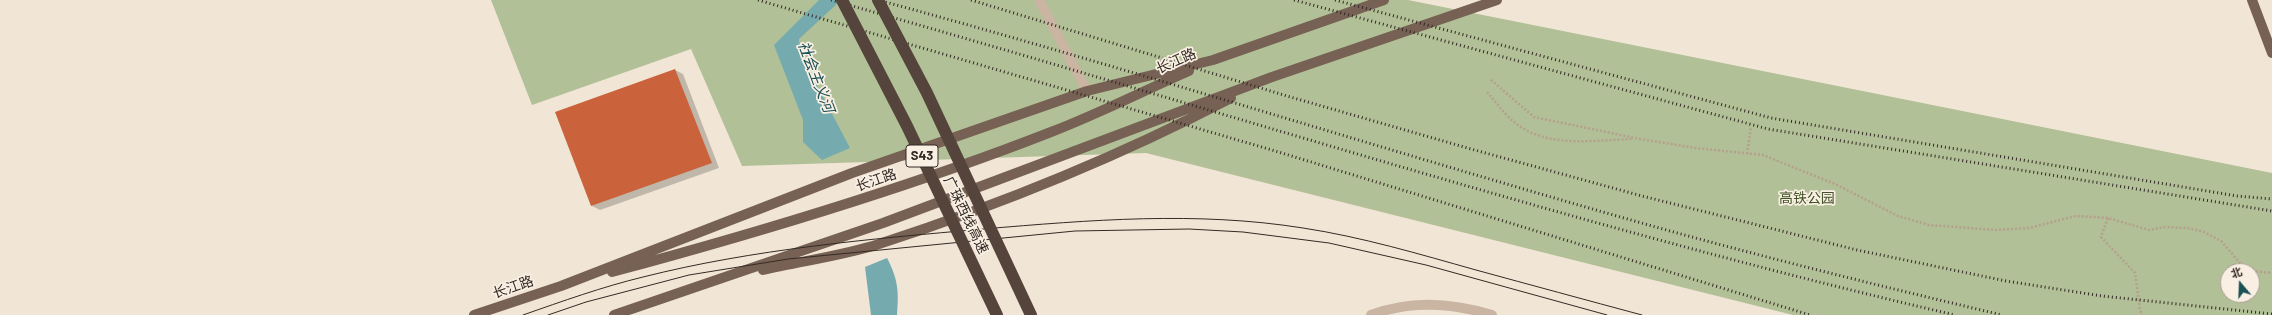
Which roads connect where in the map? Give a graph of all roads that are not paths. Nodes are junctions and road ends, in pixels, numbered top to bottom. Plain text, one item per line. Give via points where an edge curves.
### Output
1 (842, 0) edge
2 (878, 0) edge
3 (1039, 0) edge
4 (1384, 0) edge
5 (1497, 0) edge
6 (2252, 0) edge
7 (2272, 53) edge
8 (1212, 60) junction
9 (1272, 77) junction
10 (1087, 91) junction
11 (713, 281) junction
12 (561, 286) junction
13 (474, 315) edge
14 (614, 315) edge
15 (997, 315) edge
16 (1032, 315) edge
17 (1371, 315) edge
18 (1492, 315) edge

1 - 15 highway, 广珠西线高速 / S43, bridge via 910,133
2 - 16 highway, 广珠西线高速 / S43, bridge via 927,93
3 - 10 street
4 - 8 main road, 长江路
5 - 9 main road
6 - 7 main road
8 - 10 main road, 长江路
8 - 12 main road, 长江路 via 1052,132 883,193 761,232
9 - 11 main road via 883,223
9 - 11 main road via 1171,129 1032,189 877,244
10 - 12 main road, 长江路 via 852,173
11 - 14 main road
12 - 13 main road, 长江路
17 - 18 street via 1404,306 1429,304 1458,307

